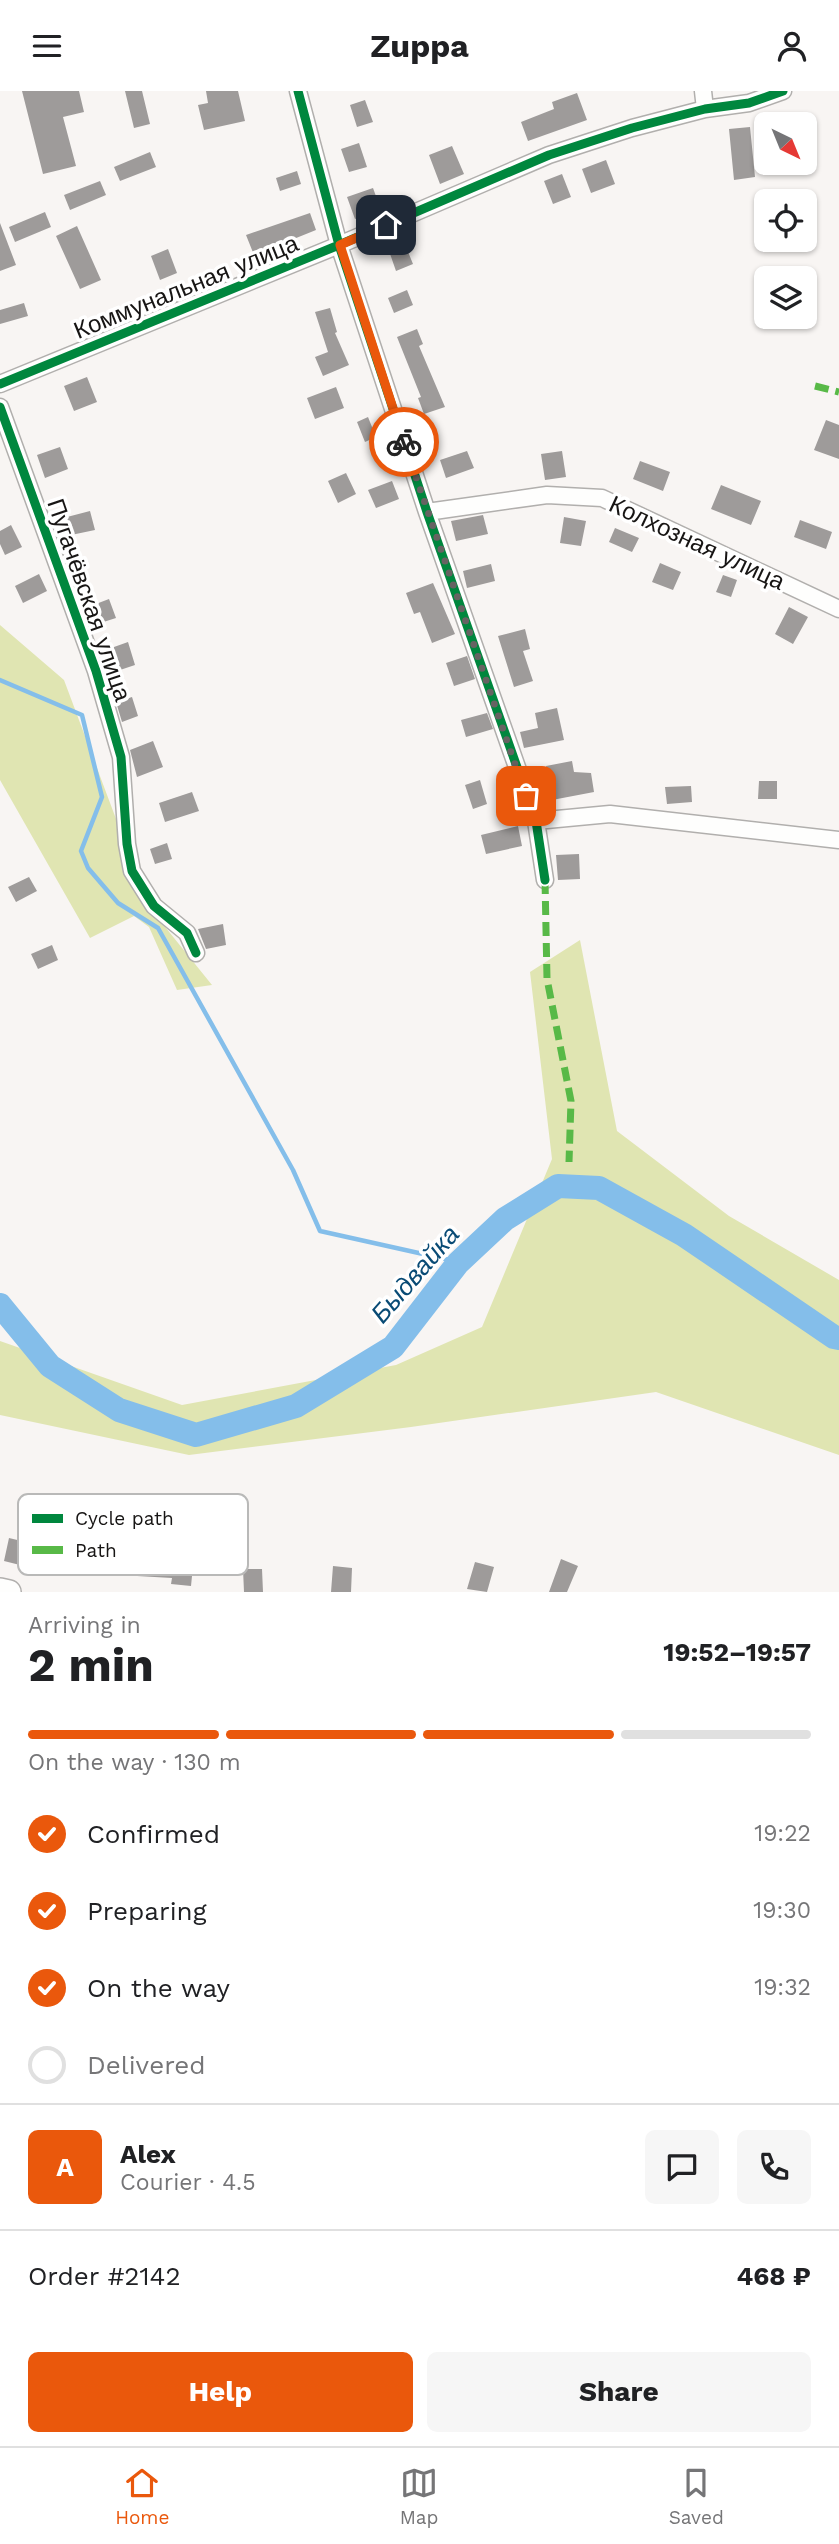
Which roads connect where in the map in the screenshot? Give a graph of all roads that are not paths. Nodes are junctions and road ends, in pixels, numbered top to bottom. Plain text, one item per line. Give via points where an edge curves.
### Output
1 (299, 91) edge
2 (703, 91) edge
3 (783, 91) edge
4 (705, 109) junction
5 (340, 245) junction
6 (0, 384) edge
7 (0, 407) edge
8 (427, 512) junction
9 (839, 609) edge
10 (536, 821) junction
11 (839, 840) edge
12 (545, 880) dead end
13 (196, 953) dead end
14 (0, 1590) edge
15 (9, 1592) edge

1 - 5 street
2 - 4 street
3 - 4 street, Коммунальная улица via 749,103
4 - 5 street, Коммунальная улица via 549,155
5 - 6 street, Коммунальная улица
5 - 8 street
7 - 13 street, Пугачёвская улица via 96,671 121,757 132,871 154,906 187,933
8 - 9 street, Колхозная улица via 547,495 602,498
8 - 10 street
10 - 11 street via 610,814
10 - 12 street
14 - 15 main road

